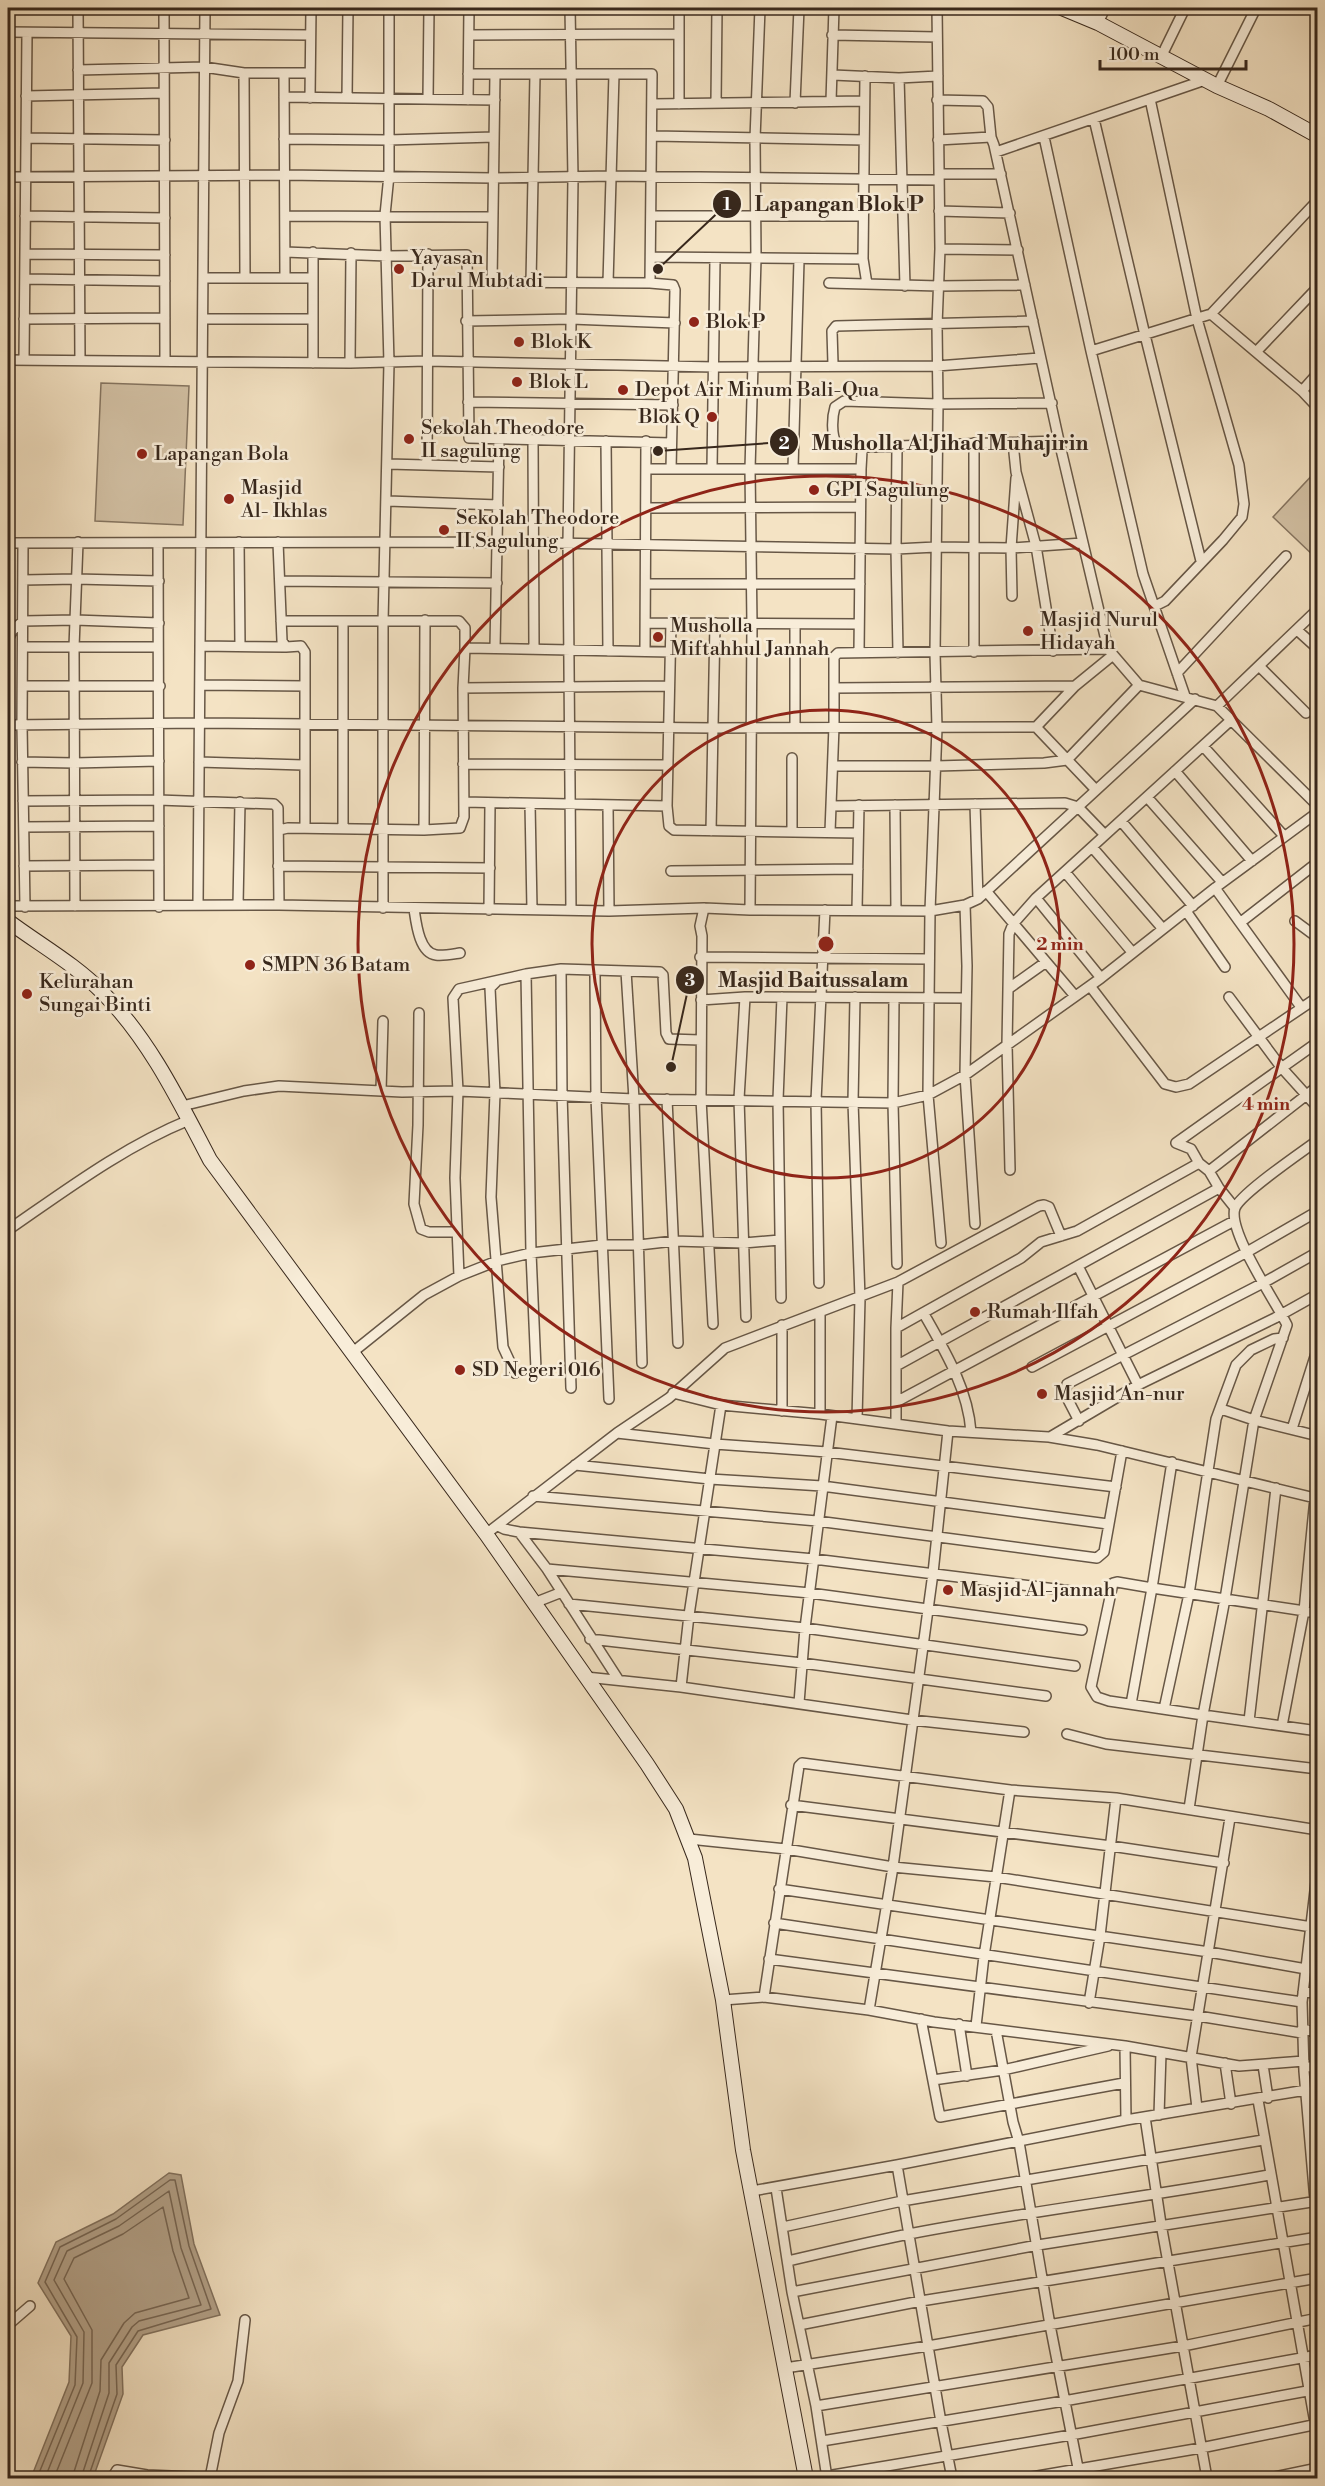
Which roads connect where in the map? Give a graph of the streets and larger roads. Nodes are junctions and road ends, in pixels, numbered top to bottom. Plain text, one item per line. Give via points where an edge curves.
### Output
1 (78, 8) edge
2 (164, 8) edge
3 (205, 8) edge
4 (311, 8) edge
5 (348, 8) edge
6 (389, 8) edge
7 (429, 8) edge
8 (469, 8) edge
9 (570, 8) edge
10 (679, 8) edge
11 (717, 8) edge
12 (760, 8) edge
13 (799, 8) edge
14 (834, 8) edge
15 (937, 8) edge
16 (1062, 8) edge
17 (1105, 8) edge
18 (1185, 8) edge
19 (1256, 8) edge
20 (1098, 23) junction
21 (8, 32) edge
22 (27, 33) junction
23 (78, 33) junction
24 (204, 33) junction
25 (164, 34) junction
26 (678, 34) junction
27 (469, 35) junction
28 (570, 35) junction
29 (310, 36) junction
30 (832, 36) junction
31 (937, 37) junction
32 (1162, 55) junction
33 (164, 66) junction
34 (204, 67) junction
35 (78, 70) junction
36 (244, 73) junction
37 (284, 73) junction
38 (310, 73) junction
39 (468, 74) junction
40 (495, 74) junction
41 (535, 74) junction
42 (573, 74) junction
43 (614, 74) junction
44 (833, 75) junction
45 (865, 76) junction
46 (938, 76) junction
47 (899, 78) junction
48 (1211, 83) junction
49 (164, 93) junction
50 (79, 94) junction
51 (26, 96) junction
52 (284, 97) junction
53 (310, 98) junction
54 (347, 98) junction
55 (388, 99) junction
56 (428, 99) junction
57 (1150, 99) junction
58 (468, 100) junction
59 (495, 100) junction
60 (937, 100) junction
61 (831, 101) junction
62 (864, 101) junction
63 (716, 103) junction
64 (795, 103) junction
65 (653, 104) junction
66 (679, 104) junction
67 (757, 104) junction
68 (1094, 119) junction
69 (653, 136) junction
70 (1317, 136) edge
71 (494, 137) junction
72 (991, 137) junction
73 (1044, 137) junction
74 (26, 138) junction
75 (79, 138) junction
76 (284, 139) junction
77 (755, 139) junction
78 (165, 140) junction
79 (388, 140) junction
80 (864, 140) junction
81 (938, 140) junction
82 (996, 152) junction
83 (1001, 174) junction
84 (203, 175) junction
85 (244, 175) junction
86 (285, 175) junction
87 (79, 176) junction
88 (165, 176) junction
89 (389, 176) junction
90 (612, 176) junction
91 (8, 177) edge
92 (26, 177) junction
93 (533, 177) junction
94 (652, 177) junction
95 (755, 177) junction
96 (939, 177) junction
97 (492, 178) junction
98 (573, 178) junction
99 (864, 179) junction
100 (903, 179) junction
101 (1317, 200) edge
102 (939, 211) junction
103 (1010, 213) junction
104 (385, 215) junction
105 (25, 216) junction
106 (79, 216) junction
107 (285, 216) junction
108 (493, 216) junction
109 (651, 216) junction
110 (863, 216) junction
111 (755, 217) junction
112 (165, 218) junction
113 (940, 249) junction
114 (1018, 250) junction
115 (285, 252) junction
116 (313, 252) junction
117 (351, 253) junction
118 (25, 254) junction
119 (80, 254) junction
120 (165, 255) junction
121 (428, 255) junction
122 (387, 256) junction
123 (651, 257) junction
124 (756, 258) junction
125 (715, 259) junction
126 (863, 259) junction
127 (799, 260) junction
128 (203, 278) junction
129 (244, 278) junction
130 (285, 278) junction
131 (313, 278) junction
132 (25, 279) junction
133 (80, 279) junction
134 (165, 280) junction
135 (467, 282) junction
136 (492, 282) junction
137 (531, 282) junction
138 (572, 282) junction
139 (608, 283) junction
140 (650, 283) junction
141 (829, 283) dead end
142 (867, 284) junction
143 (1025, 285) junction
144 (905, 286) junction
145 (939, 286) junction
146 (1317, 287) edge
147 (1212, 314) junction
148 (80, 318) junction
149 (165, 318) junction
150 (24, 319) junction
151 (203, 319) junction
152 (313, 319) junction
153 (571, 319) junction
154 (1197, 319) junction
155 (466, 321) junction
156 (1033, 321) junction
157 (675, 323) junction
158 (937, 325) junction
159 (1145, 335) junction
160 (1091, 351) junction
161 (1256, 352) junction
162 (1041, 358) junction
163 (8, 360) edge
164 (24, 360) junction
165 (80, 360) junction
166 (165, 361) junction
167 (203, 361) junction
168 (427, 362) junction
169 (467, 362) junction
170 (313, 363) junction
171 (350, 363) junction
172 (389, 363) junction
173 (570, 363) junction
174 (833, 364) junction
175 (674, 366) junction
176 (753, 366) junction
177 (795, 366) junction
178 (937, 366) junction
179 (714, 367) junction
180 (1317, 373) edge
181 (1302, 391) junction
182 (468, 402) junction
183 (570, 403) junction
184 (1052, 403) junction
185 (938, 404) junction
186 (673, 405) junction
187 (1317, 408) edge
188 (498, 439) junction
189 (533, 440) junction
190 (569, 440) junction
191 (606, 441) junction
192 (646, 441) junction
193 (1059, 441) junction
194 (671, 442) junction
195 (1013, 442) junction
196 (938, 443) junction
197 (974, 443) junction
198 (897, 446) junction
199 (866, 447) junction
200 (388, 464) junction
201 (427, 465) junction
202 (498, 467) junction
203 (712, 468) junction
204 (793, 468) junction
205 (646, 469) junction
206 (671, 469) junction
207 (750, 469) junction
208 (861, 469) junction
209 (1016, 472) junction
210 (388, 501) junction
211 (498, 505) junction
212 (750, 507) junction
213 (860, 507) junction
214 (646, 508) junction
215 (78, 542) junction
216 (201, 542) junction
217 (238, 542) junction
218 (279, 542) junction
219 (498, 542) junction
220 (8, 543) edge
221 (23, 543) junction
222 (158, 543) junction
223 (386, 543) junction
224 (532, 543) junction
225 (568, 543) junction
226 (1082, 543) junction
227 (608, 544) junction
228 (647, 544) junction
229 (750, 545) junction
230 (1036, 546) junction
231 (860, 547) junction
232 (936, 547) junction
233 (973, 547) junction
234 (1011, 548) junction
235 (896, 549) junction
236 (1286, 555) dead end
237 (1201, 561) junction
238 (76, 579) junction
239 (23, 580) junction
240 (159, 581) junction
241 (280, 581) junction
242 (385, 582) junction
243 (496, 582) junction
244 (647, 584) junction
245 (860, 584) junction
246 (751, 585) junction
247 (1012, 596) dead end
248 (1155, 606) junction
249 (1317, 609) edge
250 (75, 620) junction
251 (23, 621) junction
252 (281, 621) junction
253 (425, 621) junction
254 (344, 622) junction
255 (383, 622) junction
256 (671, 622) junction
257 (159, 623) junction
258 (647, 623) junction
259 (715, 623) junction
260 (752, 624) junction
261 (795, 624) junction
262 (859, 624) junction
263 (1296, 630) junction
264 (8, 640) edge
265 (200, 645) junction
266 (240, 646) junction
267 (74, 647) junction
268 (159, 647) junction
269 (286, 647) junction
270 (22, 648) junction
271 (465, 648) junction
272 (495, 648) junction
273 (534, 648) junction
274 (568, 649) junction
275 (1317, 649) edge
276 (608, 651) junction
277 (645, 651) junction
278 (1053, 651) junction
279 (671, 652) junction
280 (859, 652) junction
281 (974, 652) junction
282 (1111, 652) junction
283 (898, 653) junction
284 (935, 653) junction
285 (1259, 666) junction
286 (1177, 673) junction
287 (200, 685) junction
288 (1139, 685) junction
289 (23, 686) junction
290 (75, 686) junction
291 (160, 686) junction
292 (305, 686) junction
293 (568, 686) junction
294 (669, 686) junction
295 (1075, 686) junction
296 (463, 688) junction
297 (834, 688) junction
298 (938, 688) junction
299 (1185, 696) junction
300 (1196, 699) junction
301 (1217, 706) junction
302 (1306, 713) dead end
303 (1230, 721) junction
304 (200, 723) junction
305 (304, 723) junction
306 (75, 724) junction
307 (159, 724) junction
308 (8, 725) edge
309 (22, 725) junction
310 (425, 725) junction
311 (343, 726) junction
312 (382, 726) junction
313 (464, 726) junction
314 (568, 726) junction
315 (795, 726) junction
316 (834, 726) junction
317 (669, 727) junction
318 (1036, 727) junction
319 (713, 728) junction
320 (751, 728) junction
321 (937, 728) junction
322 (1203, 746) junction
323 (792, 758) dead end
324 (1067, 760) junction
325 (159, 761) junction
326 (22, 762) junction
327 (199, 762) junction
328 (74, 764) junction
329 (463, 764) junction
330 (569, 764) junction
331 (303, 765) junction
332 (668, 765) junction
333 (833, 766) junction
334 (936, 766) junction
335 (1175, 771) junction
336 (1096, 790) junction
337 (1146, 797) junction
338 (158, 800) junction
339 (23, 801) junction
340 (75, 802) junction
341 (240, 802) junction
342 (464, 802) junction
343 (199, 803) junction
344 (490, 804) junction
345 (530, 804) junction
346 (570, 804) junction
347 (936, 804) junction
348 (975, 804) junction
349 (859, 805) junction
350 (895, 805) junction
351 (608, 806) junction
352 (667, 806) junction
353 (831, 806) junction
354 (1317, 806) edge
355 (1078, 807) junction
356 (1317, 812) edge
357 (1121, 821) junction
358 (74, 826) junction
359 (159, 826) junction
360 (24, 827) junction
361 (305, 828) junction
362 (343, 829) junction
363 (383, 829) junction
364 (279, 830) junction
365 (424, 830) junction
366 (711, 831) junction
367 (751, 832) junction
368 (792, 832) junction
369 (830, 832) junction
370 (858, 833) junction
371 (1105, 835) junction
372 (1284, 836) junction
373 (1092, 847) junction
374 (1252, 861) junction
375 (1317, 862) edge
376 (159, 865) junction
377 (24, 866) junction
378 (74, 866) junction
379 (383, 866) junction
380 (279, 867) junction
381 (490, 868) junction
382 (858, 869) junction
383 (671, 871) dead end
384 (749, 871) junction
385 (1065, 872) junction
386 (1219, 885) junction
387 (986, 891) junction
388 (1036, 898) junction
389 (978, 899) junction
390 (198, 905) junction
391 (238, 905) junction
392 (279, 905) junction
393 (965, 905) junction
394 (8, 906) edge
395 (75, 906) junction
396 (25, 907) junction
397 (159, 907) junction
398 (383, 908) junction
399 (704, 908) junction
400 (1189, 908) junction
401 (414, 909) junction
402 (532, 909) junction
403 (489, 910) junction
404 (571, 910) junction
405 (750, 910) junction
406 (825, 910) junction
407 (857, 910) junction
408 (609, 911) junction
409 (896, 911) junction
410 (930, 911) junction
411 (8, 921) edge
412 (1295, 921) dead end
413 (1240, 922) junction
414 (1013, 924) junction
415 (1163, 929) junction
416 (1317, 938) edge
417 (1132, 952) junction
418 (460, 953) dead end
419 (700, 957) junction
420 (822, 957) junction
421 (929, 959) junction
422 (1046, 962) junction
423 (1225, 967) dead end
424 (561, 969) junction
425 (593, 971) junction
426 (626, 971) junction
427 (526, 974) junction
428 (1101, 978) junction
429 (496, 982) junction
430 (1090, 986) junction
431 (1008, 989) junction
432 (1075, 996) junction
433 (1317, 996) edge
434 (745, 997) junction
435 (782, 997) junction
436 (820, 997) junction
437 (855, 997) junction
438 (1229, 997) dead end
439 (894, 998) junction
440 (928, 998) junction
441 (966, 998) junction
442 (701, 1000) junction
443 (1301, 1007) junction
444 (419, 1013) dead end
445 (382, 1021) dead end
446 (1257, 1037) junction
447 (700, 1040) junction
448 (1317, 1041) edge
449 (1007, 1045) junction
450 (1281, 1067) junction
451 (965, 1075) junction
452 (1317, 1086) edge
453 (458, 1090) junction
454 (381, 1091) junction
455 (419, 1092) junction
456 (495, 1093) junction
457 (562, 1094) junction
458 (1306, 1094) junction
459 (529, 1095) junction
460 (928, 1095) junction
461 (596, 1097) junction
462 (667, 1099) junction
463 (701, 1099) junction
464 (634, 1100) junction
465 (739, 1100) junction
466 (778, 1100) junction
467 (816, 1101) junction
468 (853, 1102) junction
469 (893, 1103) junction
470 (182, 1106) junction
471 (1317, 1108) edge
472 (189, 1120) junction
473 (1317, 1140) edge
474 (1199, 1163) junction
475 (1010, 1170) dead end
476 (1209, 1171) junction
477 (1219, 1188) junction
478 (1235, 1208) junction
479 (1317, 1210) edge
480 (1234, 1221) junction
481 (975, 1224) dead end
482 (8, 1230) edge
483 (457, 1232) junction
484 (1060, 1236) junction
485 (780, 1240) junction
486 (674, 1241) junction
487 (710, 1243) junction
488 (744, 1243) junction
489 (941, 1243) dead end
490 (602, 1245) junction
491 (639, 1245) junction
492 (567, 1248) junction
493 (1247, 1252) junction
494 (1317, 1252) edge
495 (531, 1253) junction
496 (496, 1261) junction
497 (897, 1264) dead end
498 (1078, 1266) junction
499 (459, 1276) junction
500 (898, 1282) junction
501 (819, 1283) dead end
502 (1263, 1283) junction
503 (1317, 1294) edge
504 (1093, 1296) junction
505 (860, 1298) junction
506 (782, 1299) dead end
507 (820, 1312) junction
508 (924, 1314) junction
509 (1282, 1314) junction
510 (746, 1317) dead end
511 (713, 1324) dead end
512 (782, 1325) junction
513 (1108, 1326) junction
514 (896, 1328) junction
515 (1283, 1338) junction
516 (939, 1341) junction
517 (678, 1343) dead end
518 (1317, 1347) edge
519 (353, 1352) junction
520 (1123, 1355) junction
521 (642, 1363) dead end
522 (896, 1366) junction
523 (1032, 1367) dead end
524 (536, 1369) dead end
525 (955, 1371) junction
526 (515, 1373) dead end
527 (1138, 1385) junction
528 (571, 1388) dead end
529 (673, 1394) junction
530 (609, 1399) dead end
531 (896, 1402) junction
532 (721, 1405) junction
533 (1221, 1409) junction
534 (782, 1411) junction
535 (820, 1414) junction
536 (832, 1416) junction
537 (857, 1419) junction
538 (1254, 1420) junction
539 (1079, 1421) junction
540 (896, 1424) junction
541 (1292, 1430) junction
542 (948, 1431) junction
543 (971, 1432) junction
544 (617, 1433) junction
545 (1317, 1436) edge
546 (1049, 1437) junction
547 (715, 1444) junction
548 (1122, 1451) junction
549 (827, 1452) junction
550 (1172, 1462) junction
551 (575, 1465) junction
552 (945, 1467) junction
553 (1208, 1471) junction
554 (710, 1479) junction
555 (1244, 1480) junction
556 (822, 1486) junction
557 (1116, 1487) junction
558 (1276, 1488) junction
559 (533, 1496) junction
560 (942, 1501) junction
561 (705, 1511) junction
562 (817, 1521) junction
563 (1108, 1524) junction
564 (498, 1526) junction
565 (519, 1532) junction
566 (486, 1534) junction
567 (938, 1537) junction
568 (700, 1548) junction
569 (814, 1559) junction
570 (547, 1569) junction
571 (933, 1573) junction
572 (695, 1582) junction
573 (1152, 1588) junction
574 (562, 1592) junction
575 (1079, 1592) dead end
576 (810, 1593) junction
577 (1189, 1594) junction
578 (1225, 1599) junction
579 (534, 1603) junction
580 (569, 1604) junction
581 (1262, 1605) junction
582 (928, 1608) junction
583 (1304, 1611) junction
584 (1317, 1613) edge
585 (689, 1615) junction
586 (805, 1628) junction
587 (1082, 1630) dead end
588 (590, 1639) junction
589 (923, 1646) junction
590 (686, 1649) junction
591 (802, 1663) junction
592 (1075, 1666) dead end
593 (586, 1677) junction
594 (618, 1679) junction
595 (918, 1679) junction
596 (681, 1687) junction
597 (1046, 1696) dead end
598 (799, 1703) junction
599 (1131, 1704) junction
600 (1164, 1709) junction
601 (1203, 1715) junction
602 (912, 1720) junction
603 (1249, 1721) junction
604 (1282, 1726) junction
605 (1317, 1731) edge
606 (1024, 1732) dead end
607 (1067, 1734) dead end
608 (1196, 1754) junction
609 (1317, 1769) edge
610 (904, 1776) junction
611 (1010, 1790) junction
612 (1116, 1798) junction
613 (791, 1805) junction
614 (1189, 1809) junction
615 (1230, 1818) junction
616 (898, 1820) junction
617 (1317, 1830) edge
618 (1003, 1832) junction
619 (689, 1839) junction
620 (1111, 1846) junction
621 (786, 1849) junction
622 (1224, 1863) junction
623 (1317, 1865) edge
624 (893, 1867) junction
625 (996, 1877) junction
626 (1316, 1883) edge
627 (779, 1889) junction
628 (1105, 1893) junction
629 (887, 1905) junction
630 (1216, 1910) junction
631 (989, 1920) junction
632 (774, 1923) junction
633 (1314, 1927) edge
634 (1100, 1936) junction
635 (881, 1940) junction
636 (1209, 1952) junction
637 (984, 1956) junction
638 (769, 1959) junction
639 (1306, 1969) junction
640 (1095, 1972) junction
641 (875, 1975) junction
642 (981, 1988) junction
643 (1203, 1989) junction
644 (1317, 1993) edge
645 (764, 1997) junction
646 (1302, 1997) junction
647 (723, 2000) junction
648 (1089, 2003) junction
649 (869, 2010) junction
650 (1198, 2016) junction
651 (921, 2019) junction
652 (959, 2024) junction
653 (976, 2026) junction
654 (996, 2030) junction
655 (1302, 2031) junction
656 (1317, 2032) edge
657 (1113, 2044) junction
658 (1125, 2046) junction
659 (1161, 2054) junction
660 (1191, 2057) junction
661 (1225, 2063) junction
662 (1304, 2064) junction
663 (1263, 2065) junction
664 (1317, 2068) edge
665 (1003, 2070) junction
666 (967, 2076) junction
667 (933, 2080) junction
668 (1124, 2083) junction
669 (1306, 2090) junction
670 (1268, 2098) junction
671 (1257, 2100) junction
672 (1231, 2104) junction
673 (1312, 2104) edge
674 (1011, 2105) junction
675 (1197, 2108) junction
676 (1160, 2115) junction
677 (1145, 2117) junction
678 (1126, 2120) junction
679 (1313, 2139) edge
680 (1263, 2140) junction
681 (1019, 2142) junction
682 (1151, 2159) junction
683 (897, 2165) junction
684 (1315, 2174) edge
685 (1269, 2175) junction
686 (1025, 2180) junction
687 (776, 2188) junction
688 (752, 2191) junction
689 (1156, 2196) junction
690 (902, 2201) junction
691 (1316, 2201) edge
692 (1276, 2208) junction
693 (1032, 2213) junction
694 (1161, 2224) junction
695 (783, 2227) junction
696 (909, 2234) junction
697 (1317, 2237) edge
698 (1282, 2243) junction
699 (1038, 2245) junction
700 (788, 2261) junction
701 (1167, 2262) junction
702 (916, 2268) junction
703 (1317, 2278) edge
704 (1043, 2282) junction
705 (1289, 2283) junction
706 (792, 2292) junction
707 (921, 2301) junction
708 (1176, 2304) junction
709 (30, 2306) dead end
710 (1317, 2318) edge
711 (245, 2320) dead end
712 (1296, 2322) junction
713 (8, 2325) edge
714 (799, 2325) junction
715 (1050, 2325) junction
716 (928, 2346) junction
717 (1183, 2346) junction
718 (1317, 2355) edge
719 (1302, 2357) junction
720 (808, 2365) junction
721 (1058, 2366) junction
722 (785, 2368) junction
723 (1190, 2377) junction
724 (936, 2387) junction
725 (1313, 2390) edge
726 (1064, 2401) junction
727 (816, 2406) junction
728 (1195, 2413) junction
729 (940, 2422) junction
730 (1316, 2424) edge
731 (1071, 2435) junction
732 (1317, 2440) edge
733 (822, 2441) junction
734 (1202, 2448) junction
735 (949, 2457) junction
736 (1317, 2469) edge
737 (1079, 2474) edge
738 (827, 2477) edge
739 (112, 2478) edge
740 (213, 2478) edge
741 (806, 2478) edge
742 (952, 2478) edge
743 (1026, 2478) edge
744 (1207, 2478) edge
745 (1269, 2478) edge

1 - 23 street
2 - 25 street
3 - 24 street
4 - 29 street
5 - 54 street
6 - 55 street
7 - 56 street
8 - 27 street
9 - 28 street
10 - 26 street
11 - 63 street
12 - 67 street
13 - 64 street
14 - 30 street
15 - 31 street
16 - 20 street
17 - 20 street
18 - 32 street
19 - 48 street
20 - 32 street
21 - 22 street
22 - 23 street
22 - 51 street
23 - 25 street
23 - 35 street
24 - 25 street
24 - 29 street
24 - 34 street
25 - 33 street
26 - 28 street
26 - 66 street
27 - 28 street
27 - 39 street
28 - 42 street
29 - 38 street
30 - 31 street
30 - 44 street
31 - 46 street
32 - 48 street
33 - 34 street
33 - 35 street
33 - 49 street
34 - 36 street
34 - 84 street
35 - 50 street
36 - 37 street
36 - 85 street
37 - 38 street
37 - 52 street
38 - 53 street
39 - 40 street
39 - 58 street
40 - 41 street
40 - 59 street
41 - 42 street
41 - 93 street
42 - 43 street
42 - 98 street
43 - 65 street via 652,74
43 - 90 street
44 - 45 street
44 - 61 street
45 - 47 street
45 - 62 street
46 - 47 street
46 - 60 street
47 - 100 street
48 - 57 street
48 - 70 street
49 - 50 street
49 - 78 street
50 - 51 street
50 - 75 street
51 - 74 street
52 - 53 street
52 - 76 street
53 - 54 street
54 - 55 street
55 - 56 street
55 - 79 street
56 - 58 street
57 - 68 street
57 - 154 street
58 - 59 street
59 - 71 street
60 - 72 street via 983,101 988,107
60 - 81 street
61 - 62 street
61 - 64 street
62 - 80 street
63 - 66 street
63 - 67 street
64 - 67 street
65 - 66 street
65 - 69 street
67 - 77 street
68 - 73 street
68 - 159 street
69 - 77 street
69 - 94 street
71 - 79 street
71 - 97 street
72 - 81 street
72 - 82 street
73 - 82 street
73 - 160 street
74 - 75 street
74 - 92 street
75 - 78 street
75 - 87 street
76 - 79 street
76 - 86 street
77 - 80 street
77 - 95 street
78 - 88 street
79 - 89 street
80 - 99 street
81 - 96 street
82 - 83 street
83 - 96 street
83 - 103 street
84 - 85 street
84 - 88 street
84 - 128 street
85 - 86 street
85 - 129 street
86 - 89 street
86 - 107 street
87 - 88 street
87 - 92 street
87 - 106 street
88 - 112 street
89 - 97 street
89 - 104 street
90 - 94 street
90 - 98 street
90 - 139 street
91 - 92 street
92 - 105 street
93 - 97 street
93 - 98 street
93 - 137 street
94 - 95 street
94 - 109 street
95 - 99 street
95 - 111 street
96 - 100 street
96 - 102 street
97 - 108 street
98 - 138 street
99 - 100 street
99 - 110 street
100 - 144 street
101 - 147 street
102 - 103 street
102 - 113 street
103 - 114 street
104 - 107 street
104 - 108 street
104 - 122 street
105 - 106 street
105 - 118 street
106 - 112 street
106 - 119 street
107 - 115 street
108 - 136 street
109 - 111 street
109 - 123 street
110 - 111 street
110 - 126 street
111 - 124 street
112 - 120 street
113 - 114 street
113 - 145 street
114 - 143 street
115 - 116 street
115 - 130 street
116 - 117 street
116 - 131 street
117 - 122 street
117 - 171 street
118 - 119 street
118 - 132 street
119 - 120 street
119 - 133 street
120 - 134 street
121 - 122 street
121 - 135 street via 467,255
121 - 168 street
122 - 172 street
123 - 125 street
123 - 140 street
124 - 125 street
124 - 127 street
124 - 176 street
125 - 179 street
126 - 127 street
126 - 142 street
127 - 177 street
128 - 129 street
128 - 151 street
129 - 130 street
130 - 131 street
131 - 152 street
132 - 133 street
132 - 150 street
133 - 134 street
133 - 148 street
134 - 149 street
135 - 136 street
135 - 155 street
136 - 137 street
137 - 138 street
138 - 139 street
138 - 153 street
139 - 140 street
140 - 157 street via 673,285
141 - 142 street
142 - 144 street
143 - 145 street
143 - 156 street
144 - 145 street
145 - 158 street
146 - 161 street
147 - 154 street
147 - 161 street
148 - 149 street
148 - 150 street
148 - 165 street
149 - 166 street
150 - 164 street
151 - 152 street
151 - 167 street
152 - 170 street
153 - 155 street
153 - 157 street
153 - 173 street
154 - 159 street
154 - 237 street via 1239,465 1244,504 1242,517
155 - 169 street
156 - 158 street
156 - 162 street
157 - 175 street
158 - 174 street via 836,326 832,331
158 - 178 street
159 - 160 street
159 - 237 street
160 - 248 street via 1143,574
161 - 181 street
162 - 178 street
162 - 184 street
163 - 164 street
164 - 165 street
165 - 166 street
166 - 167 street
167 - 170 street
167 - 216 street
168 - 169 street
168 - 172 street
168 - 201 street
169 - 173 street
169 - 182 street
170 - 171 street
171 - 172 street
172 - 200 street
173 - 175 street
173 - 183 street
174 - 177 street
174 - 178 street
175 - 179 street
175 - 186 street
176 - 177 street
176 - 179 street
176 - 207 street
177 - 204 street
178 - 185 street
179 - 203 street
180 - 181 street
181 - 187 street
182 - 183 street
182 - 188 street via 469,438
183 - 186 street
183 - 190 street
184 - 185 street
184 - 193 street
185 - 196 street
185 - 199 street via 844,401 835,407 834,439 837,444
186 - 194 street
188 - 189 street
188 - 202 street
189 - 190 street
189 - 224 street
190 - 191 street
190 - 225 street
191 - 192 street
191 - 227 street
192 - 194 street
192 - 205 street
193 - 195 street
193 - 226 street
194 - 206 street
195 - 197 street
195 - 209 street
196 - 197 street
196 - 198 street
196 - 232 street
197 - 233 street
198 - 199 street
198 - 235 street
199 - 208 street via 862,451
200 - 201 street
200 - 210 street
201 - 202 street
202 - 211 street
203 - 206 street
203 - 207 street
204 - 207 street
204 - 208 street
205 - 206 street
205 - 214 street
207 - 212 street
208 - 213 street
209 - 230 street
209 - 234 street
210 - 211 street
210 - 223 street
211 - 219 street
212 - 213 street
212 - 214 street
212 - 229 street
213 - 231 street
214 - 228 street
215 - 221 street
215 - 222 street
215 - 238 street
216 - 217 street
216 - 222 street
216 - 265 street
217 - 218 street
217 - 266 street
218 - 223 street
218 - 241 street
219 - 223 street
219 - 224 street
219 - 243 street
220 - 221 street
221 - 239 street
222 - 240 street
223 - 242 street
224 - 225 street
224 - 273 street
225 - 227 street
225 - 274 street
226 - 230 street
226 - 282 street
227 - 228 street
227 - 276 street
228 - 229 street
228 - 244 street
229 - 231 street
229 - 246 street
230 - 234 street
230 - 278 street
231 - 235 street
231 - 245 street
232 - 233 street
232 - 235 street
232 - 284 street
233 - 234 street
233 - 281 street
234 - 247 street
235 - 283 street
236 - 286 street
237 - 248 street via 1165,601
238 - 239 street
238 - 240 street
238 - 250 street
239 - 251 street
240 - 257 street
241 - 242 street
241 - 252 street
242 - 243 street
242 - 255 street
243 - 272 street
244 - 246 street
244 - 258 street
245 - 246 street
245 - 262 street
246 - 260 street
248 - 286 street
249 - 263 street
250 - 251 street
250 - 257 street
250 - 267 street
251 - 264 street
251 - 270 street
252 - 254 street
252 - 269 street
253 - 255 street
253 - 271 street via 459,621 465,628
253 - 310 street
254 - 255 street
254 - 311 street
255 - 312 street
256 - 258 street
256 - 259 street
256 - 279 street
257 - 268 street
258 - 277 street
259 - 260 street
259 - 319 street
260 - 261 street
260 - 320 street
261 - 262 street
261 - 315 street
262 - 280 street
263 - 275 street
263 - 285 street
265 - 266 street
265 - 287 street
266 - 269 street
267 - 268 street
267 - 270 street
267 - 290 street
268 - 291 street
269 - 292 street via 301,646 305,652
270 - 289 street
271 - 272 street
271 - 296 street
272 - 273 street
273 - 274 street
274 - 276 street
274 - 293 street
276 - 277 street
277 - 279 street
278 - 281 street
278 - 282 street
279 - 294 street
280 - 283 street
280 - 297 street via 838,652 834,657
281 - 284 street
282 - 288 street
282 - 295 street
283 - 284 street
284 - 298 street
285 - 301 street
285 - 302 street
286 - 299 street
287 - 292 street
287 - 304 street
288 - 299 street
288 - 324 street
289 - 290 street
289 - 309 street
290 - 291 street
290 - 306 street
291 - 307 street
292 - 305 street
293 - 294 street
293 - 296 street
293 - 314 street
294 - 317 street
295 - 298 street
295 - 318 street
296 - 313 street
297 - 298 street
297 - 316 street
298 - 321 street
299 - 300 street
300 - 301 street
300 - 336 street
301 - 303 street
303 - 322 street
303 - 354 street
304 - 305 street
304 - 307 street
304 - 327 street
305 - 311 street
305 - 331 street
306 - 307 street
306 - 309 street
306 - 328 street
307 - 325 street
308 - 309 street
309 - 326 street
310 - 312 street
310 - 313 street
310 - 365 street
311 - 312 street
311 - 362 street
312 - 363 street
313 - 314 street
313 - 329 street
314 - 317 street
314 - 330 street
315 - 316 street
315 - 320 street
316 - 321 street
316 - 333 street
317 - 319 street
317 - 332 street
318 - 321 street
318 - 324 street
319 - 320 street
319 - 366 street
320 - 367 street
321 - 334 street
322 - 335 street
322 - 372 street
323 - 368 street
324 - 334 street
324 - 336 street
325 - 328 street
325 - 338 street
326 - 328 street
326 - 339 street
327 - 331 street
327 - 343 street
328 - 340 street
329 - 330 street
329 - 342 street
330 - 332 street
330 - 346 street
331 - 361 street
332 - 352 street
333 - 334 street
333 - 353 street
334 - 347 street
335 - 337 street
335 - 374 street
336 - 355 street
337 - 357 street
337 - 386 street
338 - 340 street
338 - 343 street
338 - 359 street
339 - 340 street
339 - 360 street
340 - 358 street
341 - 343 street
341 - 364 street via 274,804 278,808
341 - 391 street
342 - 344 street
342 - 365 street via 460,828
343 - 390 street
344 - 345 street
344 - 381 street
345 - 346 street
345 - 402 street
346 - 351 street
346 - 404 street
347 - 348 street
347 - 350 street
347 - 410 street
348 - 355 street via 1065,803
348 - 389 street
349 - 350 street
349 - 353 street
349 - 370 street
350 - 409 street
351 - 352 street
351 - 408 street
352 - 366 street via 669,826 674,830
353 - 369 street
355 - 371 street
355 - 387 street
356 - 372 street
357 - 371 street
357 - 400 street
358 - 359 street
358 - 360 street
358 - 378 street
359 - 376 street
360 - 377 street
361 - 362 street
361 - 364 street
362 - 363 street
363 - 365 street
363 - 379 street
364 - 380 street
366 - 367 street
367 - 368 street
367 - 384 street
368 - 369 street
369 - 370 street
370 - 382 street
371 - 373 street
372 - 374 street
373 - 385 street
373 - 415 street
374 - 386 street
375 - 413 street
376 - 378 street
376 - 397 street
377 - 378 street
377 - 396 street
378 - 395 street
379 - 380 street
379 - 381 street
379 - 398 street
380 - 392 street
381 - 403 street
382 - 384 street
382 - 407 street
383 - 384 street
384 - 405 street
385 - 388 street
385 - 417 street
386 - 400 street
386 - 413 street
387 - 389 street
387 - 414 street
388 - 414 street
388 - 428 street
389 - 393 street
390 - 391 street
390 - 397 street
391 - 392 street
392 - 398 street
393 - 410 street
393 - 441 street
394 - 396 street
395 - 396 street
395 - 397 street
398 - 401 street
399 - 405 street
399 - 408 street
399 - 419 street
400 - 415 street
400 - 423 street
401 - 403 street
401 - 418 street via 419,935 428,952
402 - 403 street
402 - 404 street
404 - 408 street
405 - 406 street
406 - 407 street
406 - 420 street
407 - 409 street
409 - 410 street
410 - 421 street
411 - 470 street via 75,968 104,994 143,1042
412 - 416 street
413 - 443 street
414 - 422 street
414 - 431 street via 1009,934
415 - 417 street
417 - 428 street
419 - 420 street
419 - 442 street
420 - 421 street
420 - 436 street
421 - 440 street
422 - 431 street
422 - 432 street
424 - 425 street
424 - 427 street
424 - 457 street
425 - 426 street
425 - 461 street
426 - 447 street via 660,972 669,1040
426 - 464 street
427 - 429 street
427 - 459 street
428 - 430 street
429 - 453 street via 459,989 453,998
429 - 456 street via 490,988
430 - 432 street
430 - 446 street via 1165,1084 1189,1084
431 - 449 street
432 - 449 street
433 - 443 street
434 - 435 street
434 - 442 street
434 - 465 street
435 - 436 street
435 - 466 street
436 - 437 street
436 - 467 street
437 - 439 street
437 - 468 street
438 - 446 street
439 - 440 street
439 - 469 street
440 - 441 street
440 - 460 street
441 - 451 street
442 - 447 street
443 - 446 street
444 - 455 street
445 - 454 street
446 - 450 street
447 - 463 street
448 - 450 street
449 - 451 street
449 - 475 street
450 - 458 street
450 - 474 street via 1176,1143 1191,1149
451 - 460 street
451 - 481 street
452 - 458 street
453 - 455 street
453 - 456 street
453 - 483 street
454 - 455 street
454 - 470 street via 279,1086
455 - 483 street via 414,1203 418,1224 429,1232
456 - 459 street
456 - 496 street via 491,1197
457 - 459 street
457 - 461 street
457 - 492 street
458 - 471 street
458 - 476 street
459 - 495 street
460 - 469 street
460 - 489 street
461 - 464 street
461 - 490 street
462 - 463 street
462 - 464 street
462 - 486 street
463 - 465 street
463 - 487 street
464 - 491 street
465 - 466 street
465 - 488 street
466 - 467 street
466 - 485 street
467 - 468 street
467 - 501 street
468 - 469 street
468 - 505 street
469 - 497 street
470 - 472 street
472 - 482 street via 125,1152
472 - 519 street via 210,1160
473 - 478 street
474 - 476 street
474 - 484 street via 1077,1231
476 - 477 street
477 - 478 street
477 - 498 street
478 - 480 street
479 - 493 street
480 - 493 street
480 - 504 street
483 - 499 street
484 - 500 street via 1049,1207 1039,1206
484 - 508 street via 1041,1242 1021,1258
485 - 488 street
485 - 506 street
486 - 487 street
486 - 491 street
486 - 517 street
487 - 488 street
487 - 511 street
488 - 510 street
490 - 491 street
490 - 492 street
490 - 530 street
491 - 521 street
492 - 495 street
492 - 528 street
493 - 502 street
493 - 513 street
494 - 502 street
495 - 496 street
495 - 524 street
496 - 499 street
496 - 526 street via 503,1347
498 - 504 street
498 - 516 street
499 - 519 street via 424,1295
500 - 505 street
500 - 514 street
502 - 509 street
502 - 520 street
503 - 509 street
504 - 513 street
504 - 525 street
505 - 507 street
505 - 537 street
507 - 512 street
507 - 535 street
508 - 514 street
508 - 516 street
509 - 515 street via 1287,1325
509 - 527 street
512 - 529 street via 725,1348
512 - 534 street
513 - 520 street
513 - 523 street
514 - 522 street
515 - 533 street via 1251,1350 1236,1365
515 - 538 street
516 - 522 street
516 - 525 street
518 - 541 street
519 - 566 street
520 - 527 street
520 - 539 street via 1067,1384 1065,1394
522 - 531 street
525 - 531 street
525 - 543 street
527 - 539 street
529 - 532 street
529 - 544 street
531 - 540 street
532 - 534 street
532 - 547 street
533 - 538 street
533 - 553 street
534 - 535 street
535 - 536 street
536 - 537 street
536 - 549 street
537 - 540 street
538 - 541 street
538 - 555 street
539 - 546 street
540 - 542 street
541 - 545 street
542 - 543 street
542 - 552 street
543 - 546 street
544 - 547 street
544 - 551 street
546 - 548 street
547 - 549 street
547 - 554 street
548 - 550 street
548 - 557 street
549 - 552 street
549 - 556 street
550 - 553 street
550 - 573 street
551 - 554 street
551 - 559 street
552 - 557 street
552 - 560 street
553 - 555 street
553 - 577 street
554 - 556 street
554 - 561 street
555 - 558 street
555 - 578 street
556 - 560 street
556 - 562 street
557 - 563 street
558 - 581 street
558 - 583 street via 1315,1498
559 - 561 street
559 - 564 street
560 - 563 street
560 - 567 street
561 - 562 street
561 - 568 street
562 - 567 street
562 - 569 street
563 - 567 street via 1104,1552 1097,1558
564 - 565 street
564 - 566 street
565 - 568 street
565 - 570 street
566 - 579 street
567 - 571 street
568 - 569 street
568 - 572 street
569 - 571 street
569 - 576 street
570 - 572 street
570 - 574 street
571 - 575 street
571 - 582 street
572 - 576 street
572 - 585 street
573 - 577 street
573 - 599 street
573 - 599 street via 1113,1583 1091,1688 1097,1697
574 - 579 street
574 - 580 street
576 - 582 street
576 - 586 street
577 - 578 street
577 - 600 street
578 - 581 street
578 - 601 street
579 - 593 street
580 - 585 street
580 - 588 street
581 - 583 street
581 - 603 street
582 - 587 street
582 - 589 street
583 - 584 street
583 - 604 street
585 - 586 street
585 - 590 street
586 - 589 street
586 - 591 street
588 - 590 street
588 - 594 street
589 - 592 street
589 - 595 street
590 - 591 street
590 - 596 street
591 - 595 street
591 - 598 street
593 - 594 street
593 - 619 street via 676,1809
594 - 596 street
595 - 597 street
595 - 602 street
596 - 598 street
598 - 602 street
599 - 600 street
600 - 601 street
601 - 603 street
601 - 608 street
602 - 606 street
602 - 610 street
603 - 604 street
604 - 605 street
607 - 608 street via 1106,1744
608 - 609 street
608 - 614 street
610 - 611 street
610 - 613 street via 802,1763
610 - 616 street
611 - 612 street
611 - 618 street
612 - 614 street
612 - 620 street
613 - 616 street
613 - 621 street
614 - 615 street
615 - 617 street
615 - 622 street
616 - 618 street
616 - 624 street
618 - 620 street
618 - 625 street
619 - 621 street
619 - 647 street
620 - 622 street
620 - 628 street
621 - 624 street
621 - 627 street
622 - 630 street
623 - 626 street
624 - 625 street
624 - 629 street
625 - 628 street
625 - 631 street
626 - 633 street
627 - 629 street
627 - 632 street
628 - 630 street
628 - 634 street
629 - 631 street
629 - 635 street
630 - 633 street
630 - 636 street
631 - 634 street
631 - 637 street
632 - 635 street
632 - 638 street
633 - 639 street
634 - 636 street
634 - 640 street
635 - 637 street
635 - 641 street
636 - 639 street
636 - 643 street
637 - 640 street
637 - 642 street
638 - 641 street
638 - 645 street
639 - 646 street
640 - 643 street
640 - 648 street
641 - 642 street
641 - 649 street
642 - 648 street
642 - 653 street
643 - 646 street
643 - 650 street
644 - 646 street
645 - 647 street
645 - 649 street
646 - 655 street
647 - 688 street
648 - 650 street
649 - 651 street
650 - 655 street
650 - 660 street
651 - 652 street
651 - 667 street
652 - 653 street
652 - 666 street
653 - 654 street
654 - 657 street
654 - 665 street
655 - 656 street
655 - 662 street
657 - 658 street
657 - 665 street
658 - 659 street
658 - 668 street
659 - 660 street
659 - 676 street
660 - 661 street
660 - 675 street
661 - 663 street
661 - 672 street
662 - 663 street
662 - 664 street
662 - 669 street
663 - 670 street
665 - 666 street
665 - 674 street
666 - 667 street
667 - 674 street via 940,2117
668 - 674 street
668 - 678 street
669 - 670 street
669 - 673 street
670 - 671 street
671 - 672 street
671 - 680 street
672 - 675 street
673 - 679 street
674 - 681 street
675 - 676 street
676 - 677 street
677 - 678 street
677 - 682 street
678 - 681 street
679 - 684 street
680 - 682 street
680 - 685 street
681 - 683 street
681 - 686 street
682 - 686 street
682 - 689 street
683 - 687 street
683 - 690 street
684 - 691 street
685 - 689 street
685 - 692 street
686 - 690 street
686 - 693 street
687 - 688 street
687 - 695 street
688 - 722 street
689 - 693 street
689 - 694 street
690 - 695 street
690 - 696 street
691 - 692 street
692 - 694 street
692 - 698 street
693 - 696 street
693 - 699 street
694 - 699 street
694 - 701 street
695 - 700 street
696 - 700 street
696 - 702 street
697 - 698 street
698 - 701 street
698 - 705 street
699 - 702 street
699 - 704 street
700 - 706 street
701 - 704 street
701 - 708 street
702 - 706 street
702 - 707 street
703 - 705 street
704 - 707 street
704 - 715 street
705 - 708 street
705 - 712 street
706 - 714 street
707 - 714 street
707 - 716 street
708 - 715 street
708 - 717 street
709 - 713 street
710 - 712 street
711 - 740 street via 238,2381 219,2433
712 - 717 street
712 - 719 street
714 - 720 street
715 - 716 street
715 - 721 street
716 - 720 street
716 - 724 street
717 - 721 street
717 - 723 street
718 - 719 street
719 - 723 street
719 - 725 street
720 - 722 street
720 - 727 street
721 - 724 street
721 - 726 street
722 - 741 street
723 - 726 street
723 - 728 street
724 - 727 street
724 - 729 street
725 - 728 street
725 - 730 street
726 - 729 street
726 - 731 street
727 - 733 street
728 - 731 street
728 - 734 street
729 - 733 street
729 - 735 street
730 - 732 street
730 - 734 street
731 - 735 street
731 - 737 street
733 - 738 street
734 - 737 street
734 - 744 street
735 - 738 street
735 - 742 street
736 - 745 street
737 - 743 street
739 - 740 street via 117,2470

